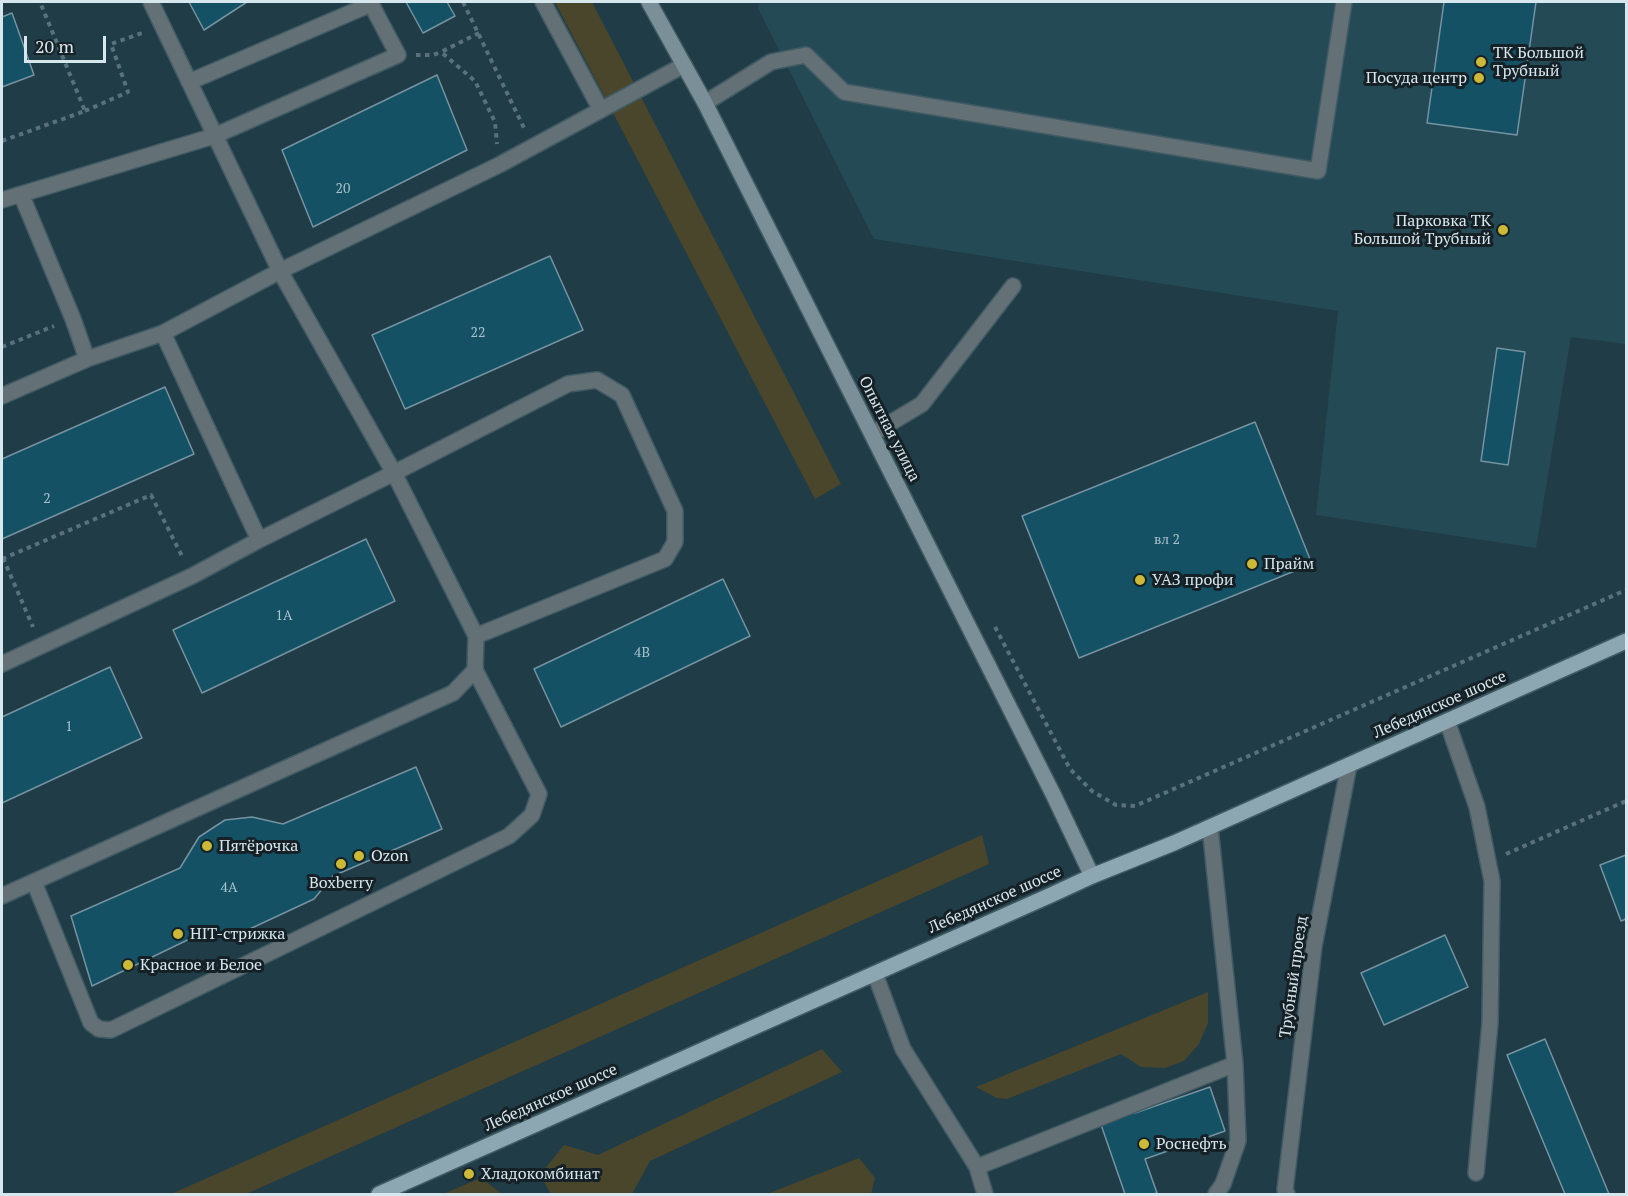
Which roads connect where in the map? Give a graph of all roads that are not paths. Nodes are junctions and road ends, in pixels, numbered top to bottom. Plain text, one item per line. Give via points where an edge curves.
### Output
1 (151, 2) edge
2 (543, 2) edge
3 (649, 2) edge
4 (1344, 2) edge
5 (684, 65) junction
6 (189, 82) junction
7 (705, 103) junction
8 (601, 110) junction
9 (214, 135) junction
10 (21, 194) junction
11 (2, 200) edge
12 (280, 271) junction
13 (1012, 286) dead end
14 (163, 333) junction
15 (87, 359) junction
16 (2, 396) edge
17 (872, 434) junction
18 (394, 473) junction
19 (259, 540) junction
20 (476, 636) junction
21 (1626, 641) edge
22 (2, 664) edge
23 (475, 670) junction
24 (1447, 721) junction
25 (1349, 765) junction
26 (1210, 827) junction
27 (1092, 876) junction
28 (34, 882) junction
29 (2, 896) edge
30 (875, 974) junction
31 (1235, 1064) junction
32 (977, 1167) junction
33 (1476, 1173) dead end
34 (379, 1194) edge
35 (985, 1194) edge
36 (1216, 1194) edge
37 (1287, 1194) edge

1 - 6 street
2 - 8 street
3 - 5 street, Опытная улица
4 - 7 street via 1318,171 844,92 806,55 771,62
5 - 7 street, Опытная улица
5 - 8 street
6 - 9 street
6 - 9 street via 372,4 398,55
7 - 17 street, Опытная улица
8 - 12 street via 499,165
9 - 10 street
9 - 12 street
10 - 11 street
10 - 15 street
12 - 14 street
12 - 18 street
13 - 17 street via 922,404
14 - 15 street
14 - 19 street
15 - 16 street
17 - 27 street, Опытная улица
18 - 19 street
18 - 20 street
18 - 20 street via 568,384 597,380 622,395 675,511 675,542 665,559
19 - 22 street via 192,576
20 - 23 street
21 - 24 main road, Лебедянское шоссе
23 - 28 street via 453,693
23 - 28 street via 538,794 532,815 508,836 111,1030 99,1029 91,1023
24 - 25 main road, Лебедянское шоссе
24 - 33 street via 1477,807 1492,881 1490,1023
25 - 26 main road, Лебедянское шоссе
25 - 37 street, Трубный проезд via 1314,946
26 - 27 main road, Лебедянское шоссе
26 - 31 street
27 - 30 main road, Лебедянское шоссе
28 - 29 street
30 - 32 street via 903,1049
30 - 34 main road, Лебедянское шоссе
31 - 32 street
31 - 36 street via 1238,1141
32 - 35 street

